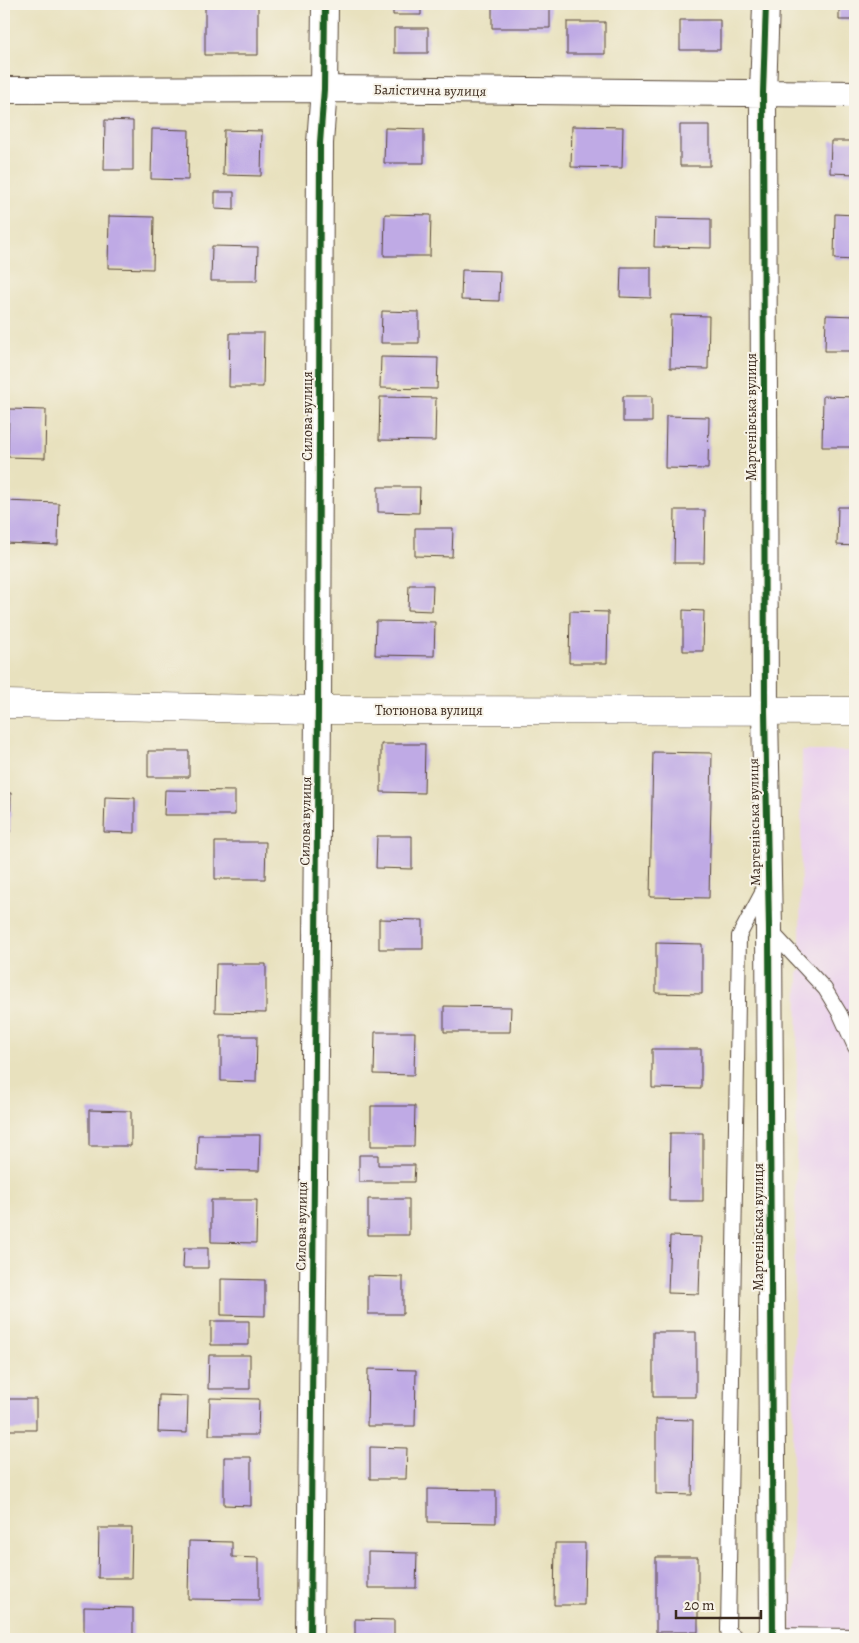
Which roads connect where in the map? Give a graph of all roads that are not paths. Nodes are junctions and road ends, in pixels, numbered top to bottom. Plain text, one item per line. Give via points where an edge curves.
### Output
1 (325, 4) edge
2 (766, 4) edge
3 (324, 89) junction
4 (4, 90) edge
5 (763, 93) junction
6 (855, 94) edge
7 (4, 704) edge
8 (318, 710) junction
9 (855, 711) edge
10 (765, 712) junction
11 (768, 882) junction
12 (769, 930) junction
13 (855, 1047) edge
14 (855, 1636) edge
15 (771, 1637) edge
16 (310, 1639) edge
17 (738, 1639) edge

1 - 3 street, Силова вулиця
2 - 5 street, Мартенівська вулиця
3 - 4 street, Балістична вулиця
3 - 5 street, Балістична вулиця
3 - 8 street, Силова вулиця via 320,143
5 - 6 street, Балістична вулиця
5 - 10 street, Мартенівська вулиця
7 - 8 street, Тютюнова вулиця
8 - 10 street, Тютюнова вулиця
8 - 16 street, Силова вулиця
9 - 10 street, Тютюнова вулиця
10 - 11 street, Мартенівська вулиця
11 - 12 street, Мартенівська вулиця
11 - 17 lane via 739,936 728,1631
12 - 13 lane via 825,989
12 - 15 street, Мартенівська вулиця
14 - 15 lane

